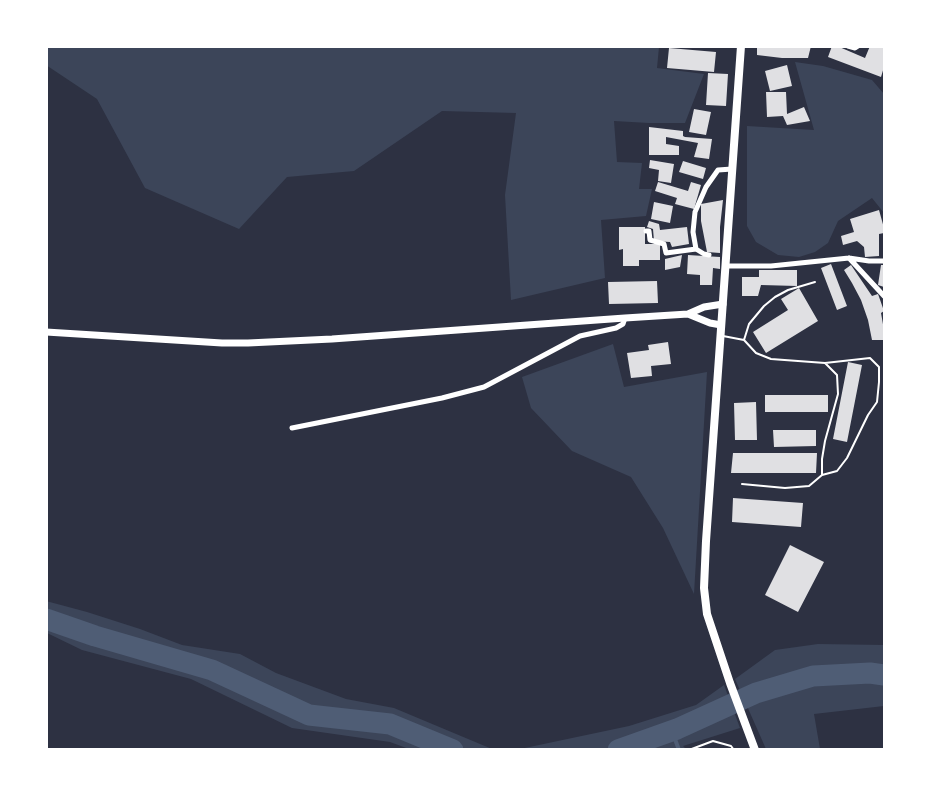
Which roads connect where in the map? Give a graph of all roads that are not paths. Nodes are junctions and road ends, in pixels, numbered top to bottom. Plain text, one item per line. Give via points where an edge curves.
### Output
1 (741, 46) edge
2 (848, 46) edge
3 (858, 46) edge
4 (732, 169) junction
5 (646, 231) dead end
6 (696, 249) junction
7 (709, 255) dead end
8 (849, 258) junction
9 (885, 261) edge
10 (725, 266) junction
11 (815, 282) dead end
12 (885, 296) edge
13 (723, 304) junction
14 (688, 315) junction
15 (625, 318) junction
16 (721, 325) junction
17 (46, 332) edge
18 (721, 335) junction
19 (744, 340) junction
20 (825, 363) junction
21 (292, 428) dead end
22 (822, 475) junction
23 (742, 484) dead end
24 (755, 750) edge

1 - 4 main road
2 - 3 street
4 - 6 street via 718,170 706,187 696,212
4 - 10 main road
5 - 6 street via 650,240 664,244 666,253
6 - 7 street
8 - 9 street
8 - 10 street
8 - 12 street
10 - 13 main road
11 - 19 lane via 775,297 749,324
13 - 14 street
13 - 16 main road
14 - 15 street
14 - 16 street
15 - 17 street via 248,343
15 - 21 street via 623,324 580,336 484,387
16 - 18 main road
18 - 19 lane
18 - 24 main road via 704,588 707,614
19 - 20 lane via 771,359
20 - 22 lane via 837,375 838,394 825,441
20 - 22 lane via 870,358 879,367 879,382 877,402 847,458 837,471
22 - 23 lane via 809,486

